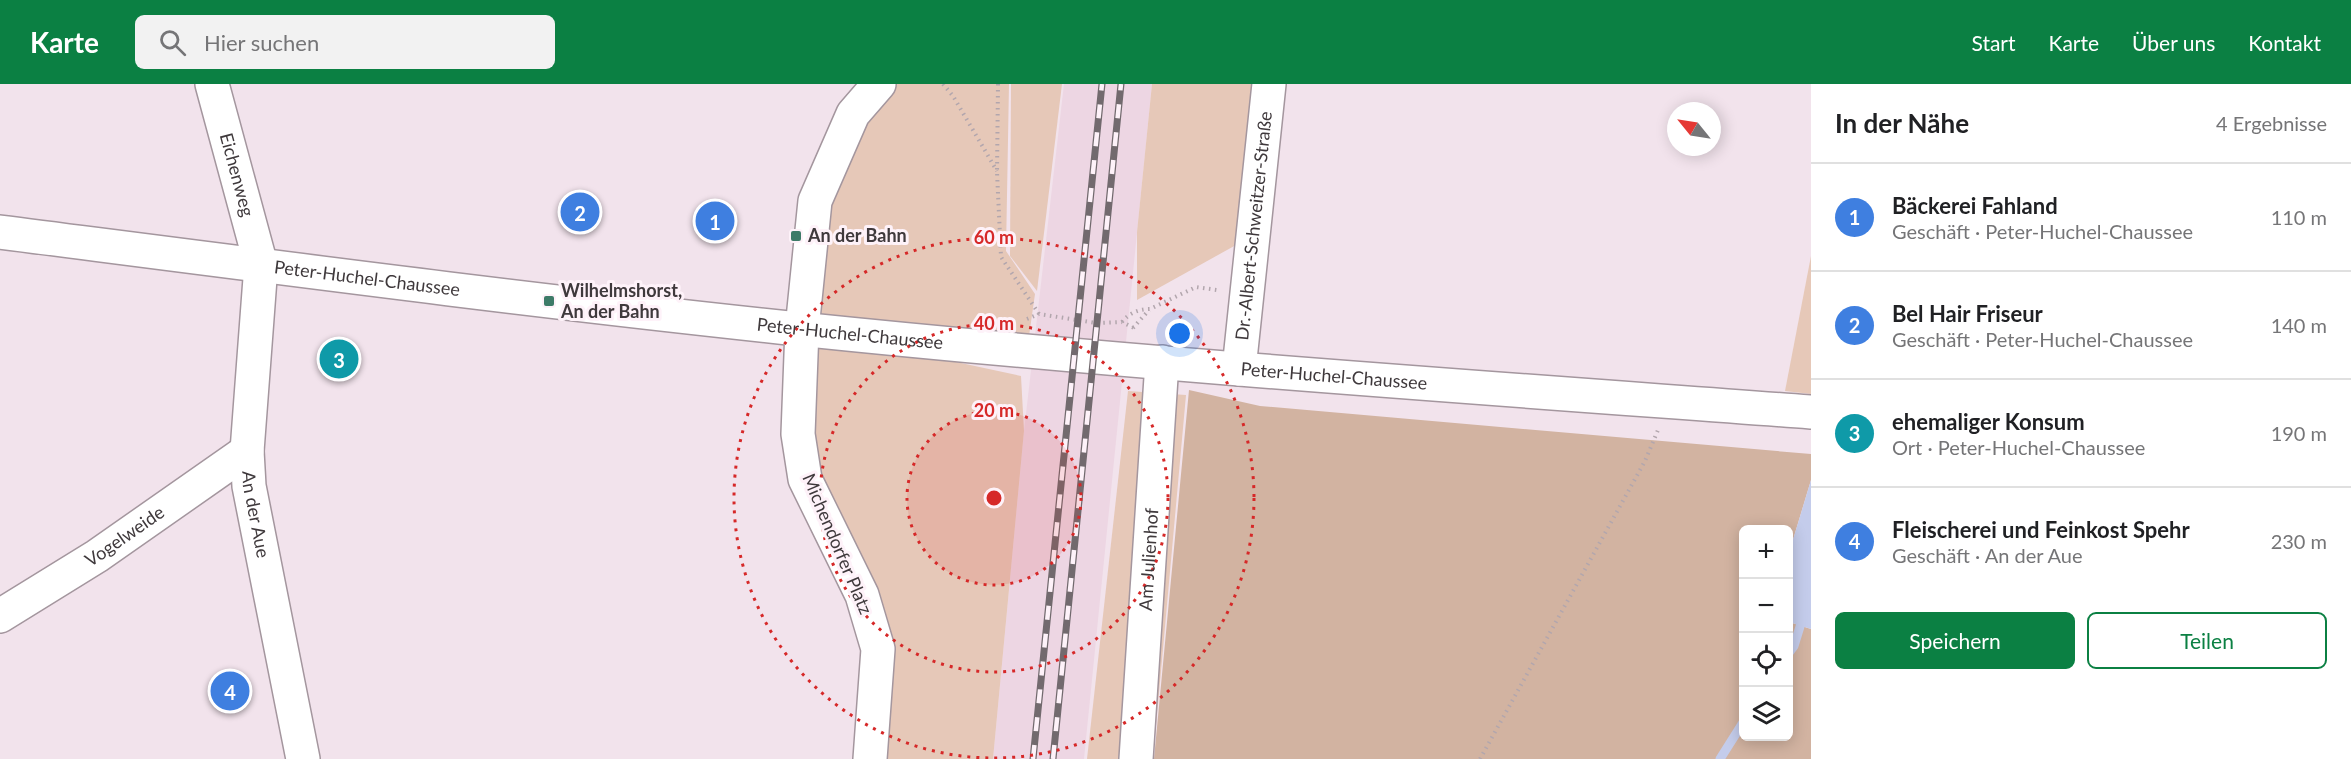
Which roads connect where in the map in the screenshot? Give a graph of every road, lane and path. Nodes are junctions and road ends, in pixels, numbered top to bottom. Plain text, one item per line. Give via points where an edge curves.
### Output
1 (212, 84) edge
2 (879, 84) edge
3 (943, 84) edge
4 (998, 84) edge
5 (1269, 84) edge
6 (997, 172) junction
7 (0, 232) edge
8 (261, 265) junction
9 (1246, 298) junction
10 (1150, 309) junction
11 (1038, 314) dead end
12 (1122, 322) dead end
13 (1133, 328) dead end
14 (802, 329) junction
15 (1162, 362) junction
16 (1239, 369) junction
17 (1671, 402) junction
18 (1811, 412) edge
19 (247, 451) junction
20 (0, 616) edge
21 (303, 759) edge
22 (870, 759) edge
23 (1136, 759) edge
24 (1480, 759) edge

1 - 8 street, Eichenweg
2 - 14 street, Michendorfer Platz via 854,114 815,201
3 - 6 path
4 - 6 path
5 - 9 street, Dr.-Albert-Schweitzer-Straße
6 - 11 path via 1001,257
7 - 8 street, Peter-Huchel-Chaussee
8 - 14 street, Peter-Huchel-Chaussee
8 - 19 street, An der Aue
9 - 10 path via 1197,287
9 - 16 street, Dr.-Albert-Schweitzer-Straße
10 - 12 path via 1131,314
10 - 13 path
14 - 15 street, Peter-Huchel-Chaussee
14 - 22 street, Michendorfer Platz via 798,434 805,479 862,596 878,649
15 - 16 street, Peter-Huchel-Chaussee
15 - 23 street, Am Julienhof
16 - 17 street, Peter-Huchel-Chaussee
17 - 18 street, Peter-Huchel-Chaussee
17 - 24 path via 1645,461
19 - 20 street, Vogelweide via 97,556
19 - 21 street, An der Aue via 249,486

